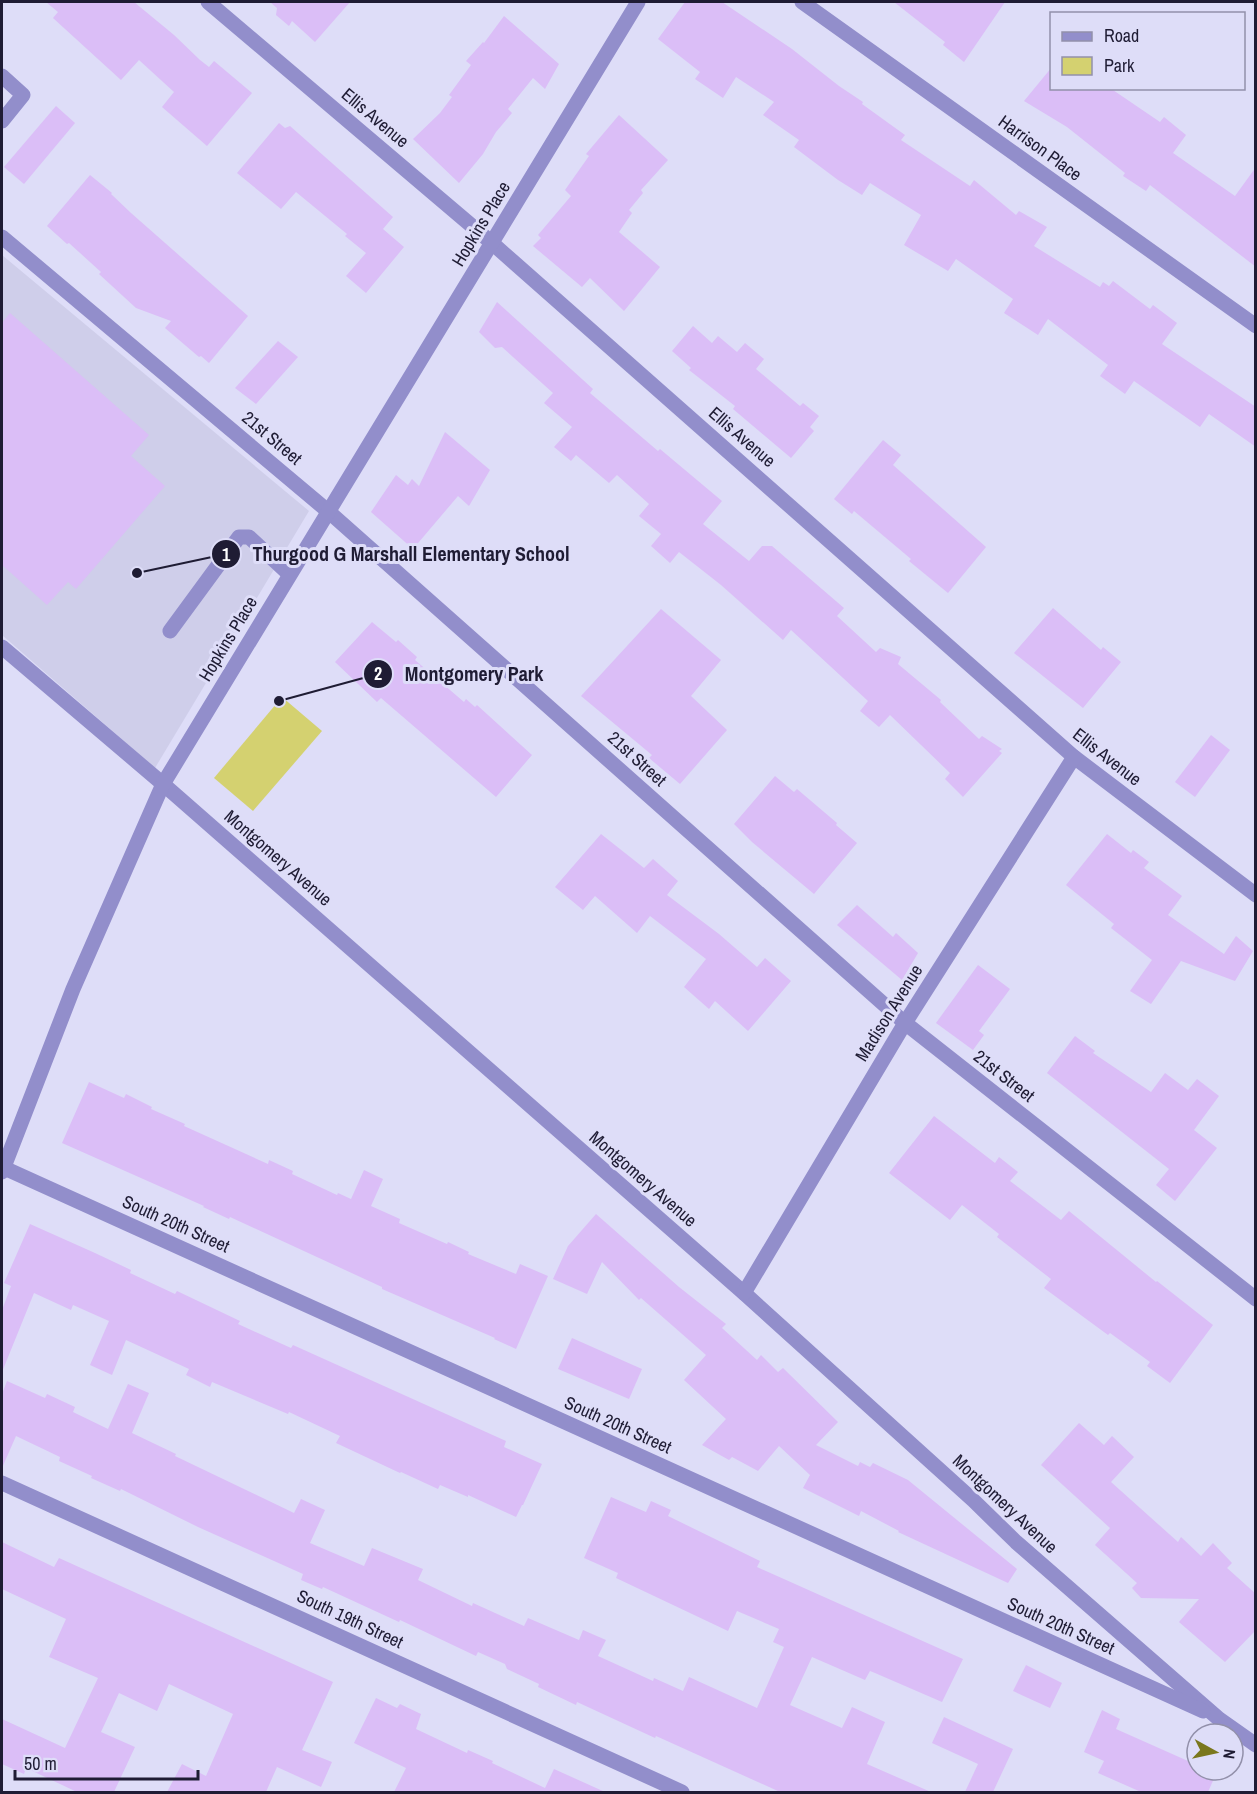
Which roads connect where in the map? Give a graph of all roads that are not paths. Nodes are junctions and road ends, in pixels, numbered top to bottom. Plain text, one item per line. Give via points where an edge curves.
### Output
1 (208, 2) edge
2 (638, 2) edge
3 (802, 2) edge
4 (2, 76) edge
5 (2, 121) edge
6 (2, 237) edge
7 (492, 243) junction
8 (1256, 326) edge
9 (329, 512) junction
10 (289, 574) junction
11 (170, 631) dead end
12 (2, 647) edge
13 (1074, 757) junction
14 (163, 784) junction
15 (1256, 895) edge
16 (905, 1023) junction
17 (2, 1169) edge
18 (744, 1293) junction
19 (1256, 1299) edge
20 (2, 1482) edge
21 (1219, 1719) junction
22 (1256, 1745) edge
23 (682, 1792) edge

1 - 7 street, Ellis Avenue
2 - 7 street, Hopkins Place
3 - 8 street, Harrison Place
4 - 5 street via 23,95
6 - 9 street, 21st Street
7 - 9 street, Hopkins Place
7 - 13 street, Ellis Avenue
9 - 10 street, Hopkins Place
9 - 16 street, 21st Street
10 - 11 street via 249,537 239,537
10 - 14 street, Hopkins Place
12 - 14 street, Montgomery Avenue
13 - 15 street, Ellis Avenue
13 - 16 street, Madison Avenue
14 - 17 street, Hopkins Place via 73,989
14 - 18 street, Montgomery Avenue
16 - 18 street, Madison Avenue
16 - 19 street, 21st Street
17 - 21 street, South 20th Street
18 - 21 street, Montgomery Avenue via 1016,1542
20 - 23 street, South 19th Street
21 - 22 street, Montgomery Avenue

